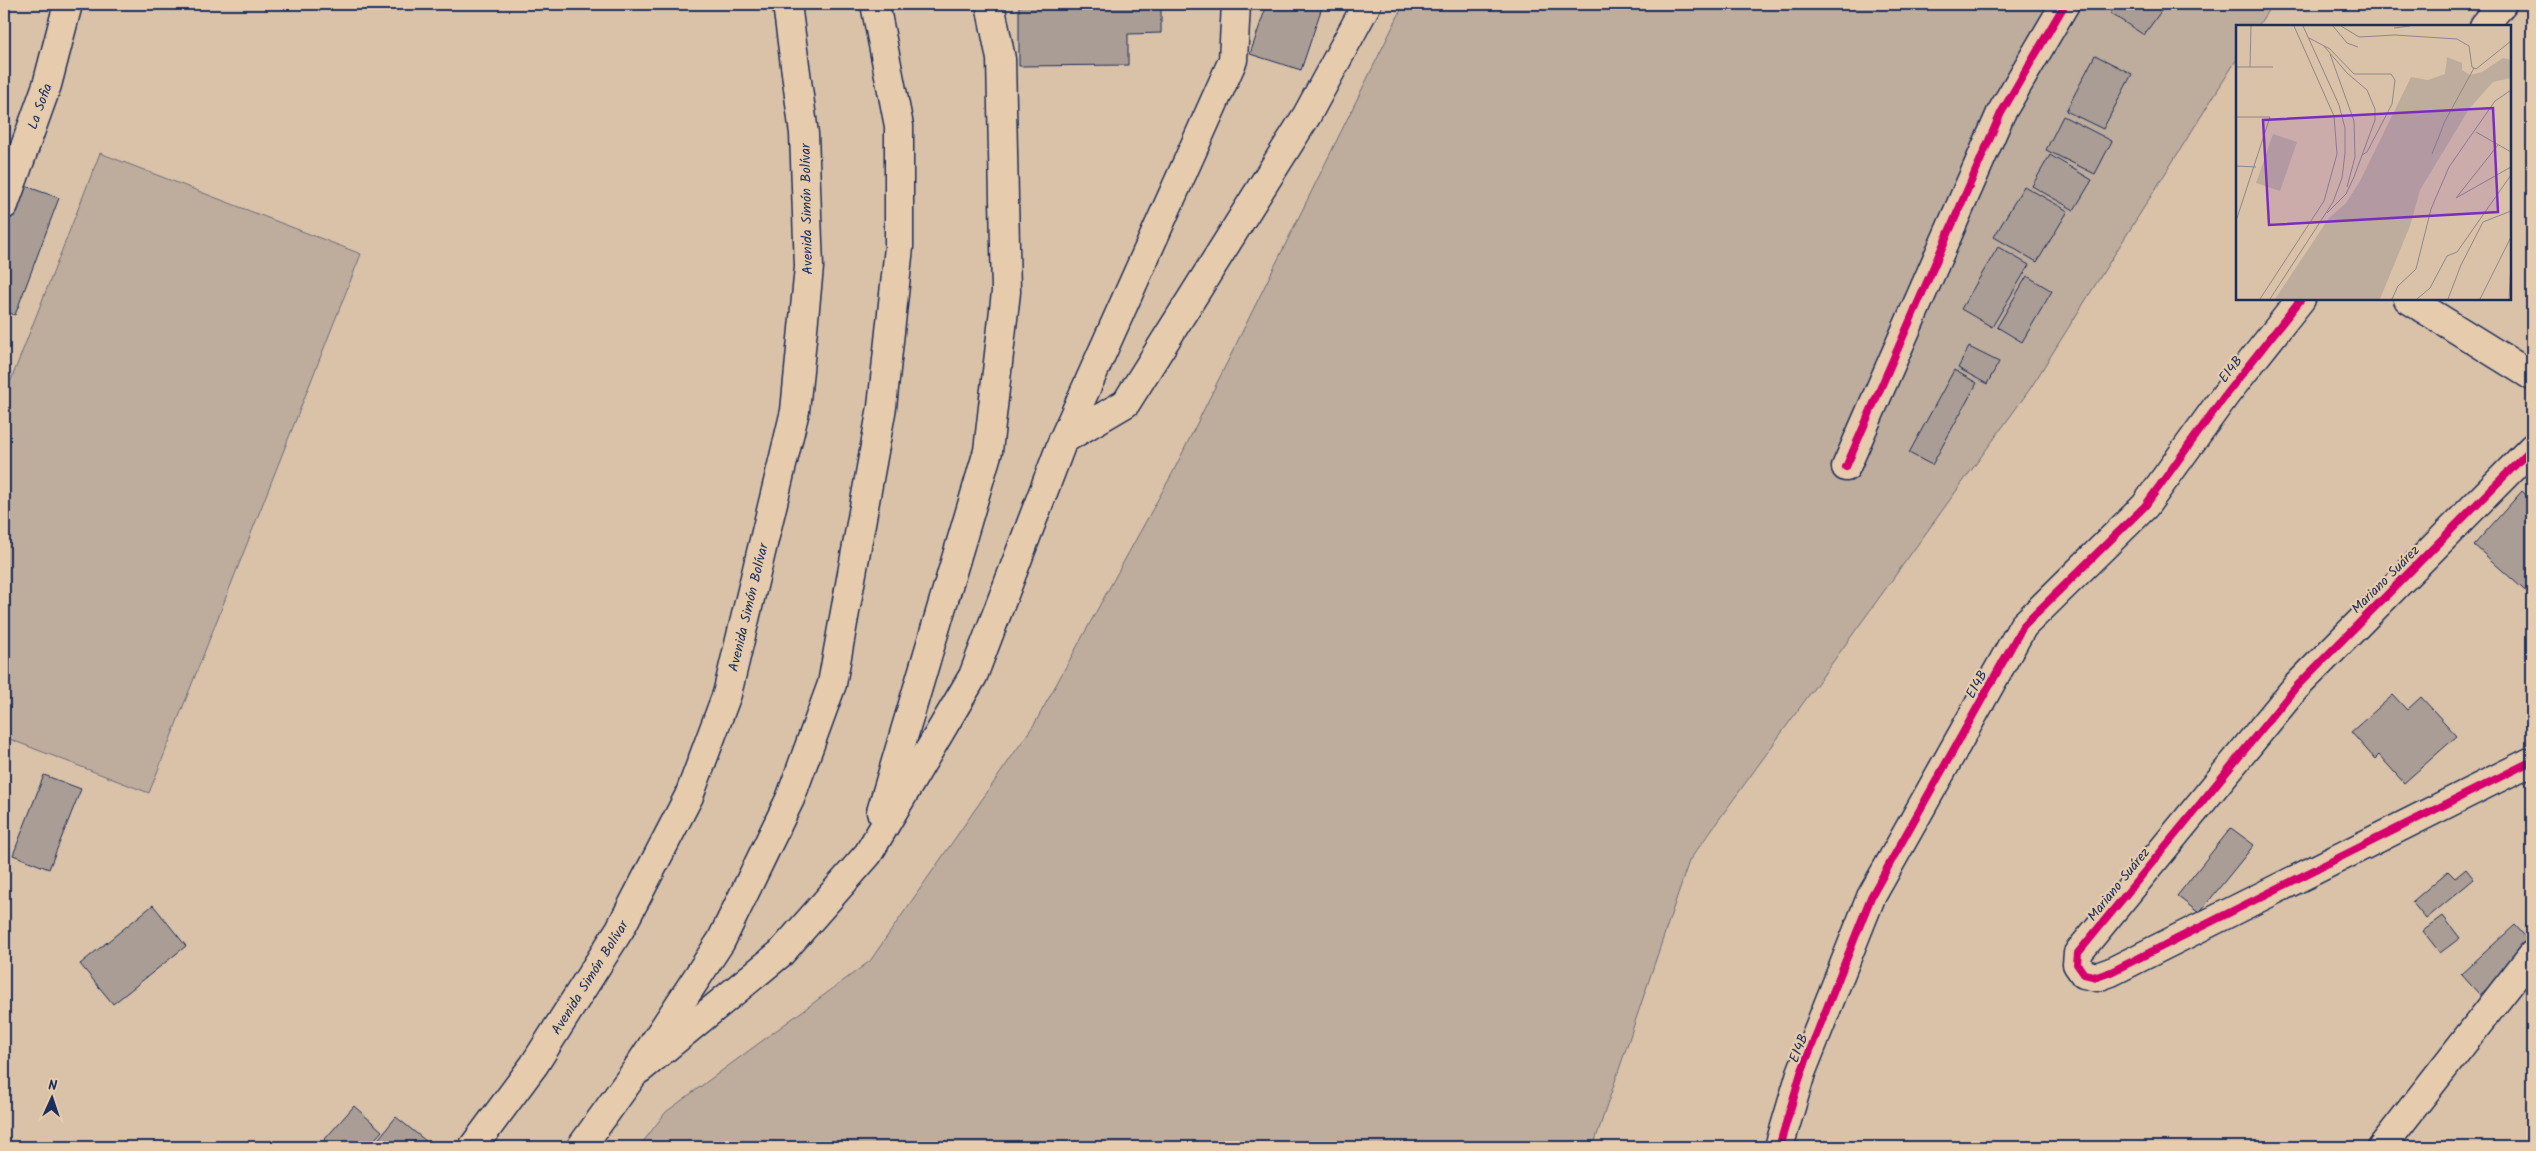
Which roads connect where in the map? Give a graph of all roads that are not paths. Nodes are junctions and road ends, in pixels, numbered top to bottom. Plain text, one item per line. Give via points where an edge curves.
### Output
1 (68, 4) edge
2 (787, 4) edge
3 (875, 4) edge
4 (990, 4) edge
5 (1236, 4) edge
6 (1367, 4) edge
7 (2065, 4) edge
8 (2502, 4) edge
9 (2485, 25) edge
10 (4, 205) edge
11 (2300, 300) edge
12 (2410, 300) edge
13 (2532, 376) edge
14 (1063, 440) junction
15 (2532, 448) edge
16 (1846, 467) dead end
17 (2532, 761) edge
18 (868, 854) junction
19 (2532, 955) edge
20 (633, 1075) junction
21 (473, 1147) edge
22 (581, 1147) edge
23 (1779, 1147) edge
24 (2382, 1147) edge

1 - 10 main road, La Sofia via 47,86
2 - 21 main road, Avenida Simón Bolívar via 804,134 809,267 795,411 727,694 689,796 620,929 534,1065
3 - 20 main road via 899,126 899,247 882,407 832,684 790,799 721,941
4 - 18 main road via 1001,60 1006,292 988,451
5 - 14 main road via 1233,60
6 - 14 main road via 1307,115 1126,403
7 - 16 main road via 2001,113
8 - 9 main road
11 - 23 main road, E14B via 2226,394 2146,506 2024,626 1871,897 1801,1073
12 - 13 main road
14 - 18 main road via 973,676
15 - 17 main road, Mariano Suárez via 2296,686 2078,953 2078,964 2084,974 2097,977 2111,972
18 - 20 main road via 781,953
19 - 24 main road
20 - 22 main road

